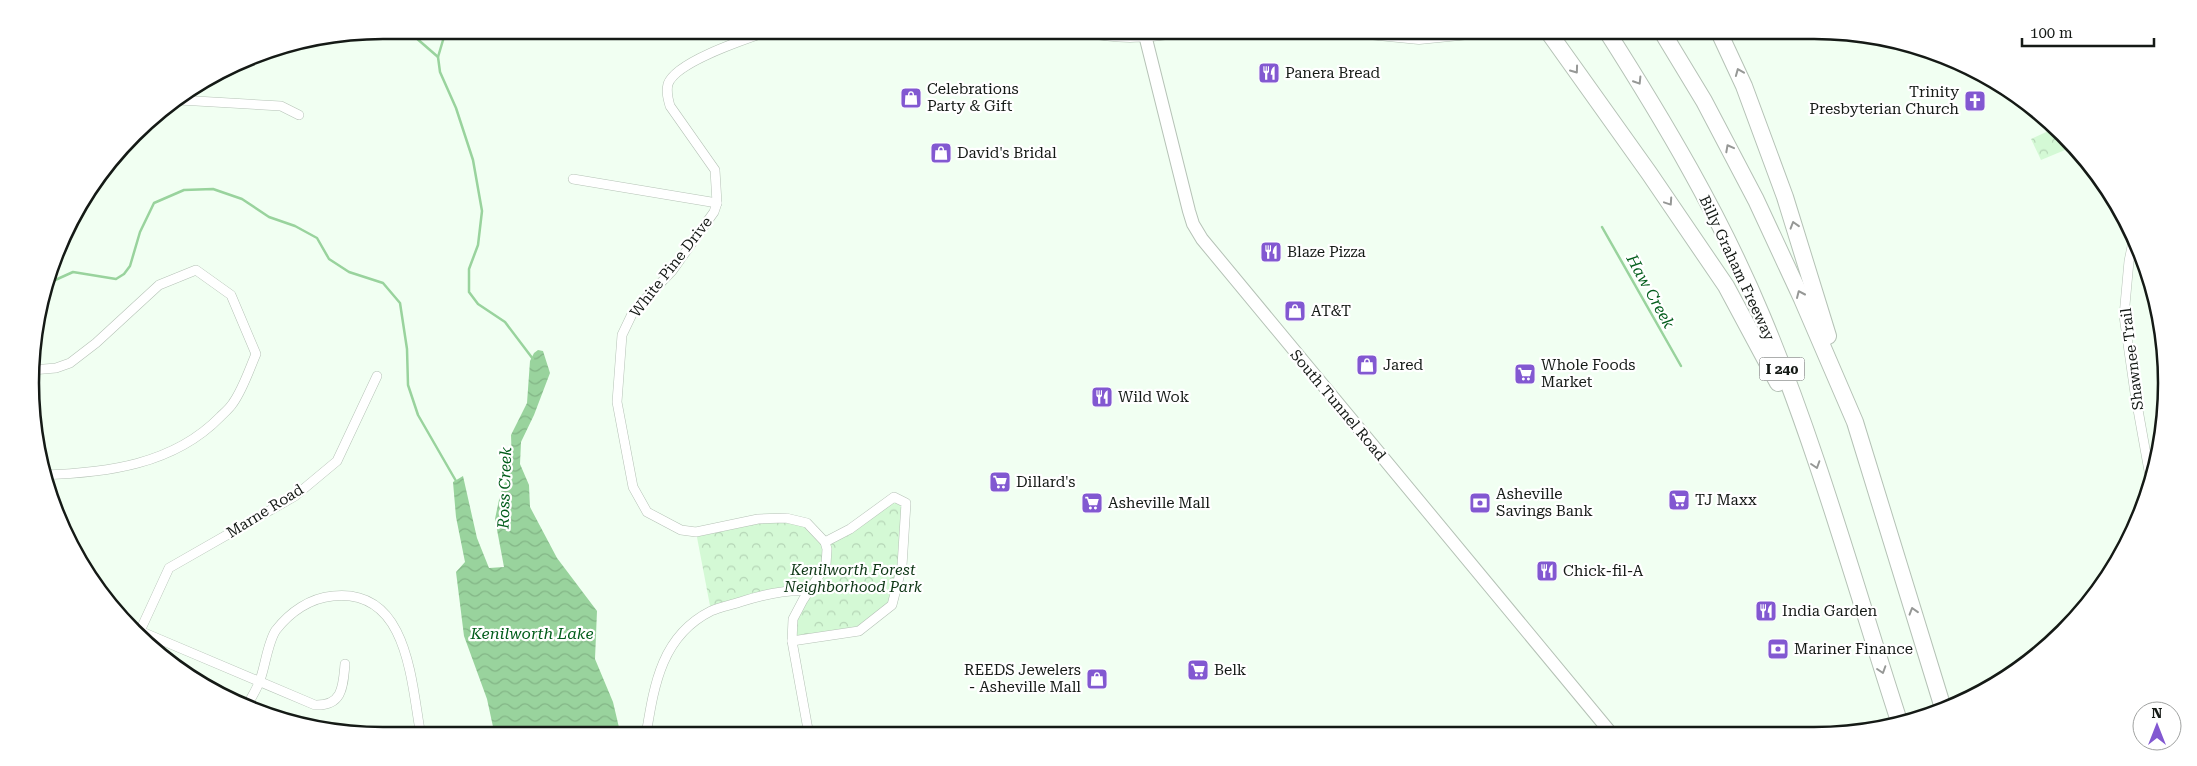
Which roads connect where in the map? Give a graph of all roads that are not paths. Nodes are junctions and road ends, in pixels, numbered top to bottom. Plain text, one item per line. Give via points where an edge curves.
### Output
1 (748, 39) edge
2 (1146, 39) edge
3 (1552, 39) edge
4 (1612, 39) edge
5 (1666, 39) edge
6 (1722, 39) edge
7 (187, 100) edge
8 (299, 115) dead end
9 (573, 179) dead end
10 (716, 204) junction
11 (2131, 250) edge
12 (39, 369) edge
13 (377, 376) dead end
14 (1855, 422) junction
15 (1808, 438) junction
16 (2148, 467) edge
17 (51, 474) edge
18 (825, 542) junction
19 (808, 591) junction
20 (142, 628) edge
21 (149, 635) edge
22 (792, 641) junction
23 (345, 664) dead end
24 (259, 682) junction
25 (250, 700) edge
26 (1941, 703) edge
27 (1898, 717) edge
28 (419, 727) edge
29 (647, 727) edge
30 (808, 727) edge
31 (1605, 727) edge

1 - 10 street, White Pine Drive via 686,64 668,84 670,106 715,170
2 - 31 main road, South Tunnel Road via 1189,211 1202,239
3 -> 15 highway via 1726,286
4 -> 15 highway, Billy Graham Freeway / I 240 via 1665,124 1714,215 1762,315
14 -> 5 highway, I 240 via 1756,200 1704,101
14 -> 6 highway via 1785,197 1744,86
7 - 8 street via 281,106
9 - 10 street
10 - 18 street, White Pine Drive via 714,212 672,271 633,312 622,335 617,402 633,487 648,512 681,530 696,532 758,519 786,518 807,523
11 - 16 street, Shawnee Trail via 2124,316
12 - 17 street via 56,368 70,362 96,343 159,285 196,270 231,295 256,354 233,404 190,442 146,462 113,470
13 - 20 street, Marne Road via 337,461 294,496 169,568
26 -> 14 highway, I 240
15 -> 27 highway, Billy Graham Freeway / I 240
18 - 19 street via 826,565
18 - 22 street via 850,529 894,497 906,503 902,566 892,606 859,630
19 - 22 street via 793,619
19 - 29 street via 766,594 711,611 680,633 663,661 652,695
21 - 24 street
22 - 30 street
23 - 24 street via 343,684 336,700 326,705 315,705
24 - 25 street
24 - 28 street via 275,631 291,614 326,596 356,596 379,608 404,645

